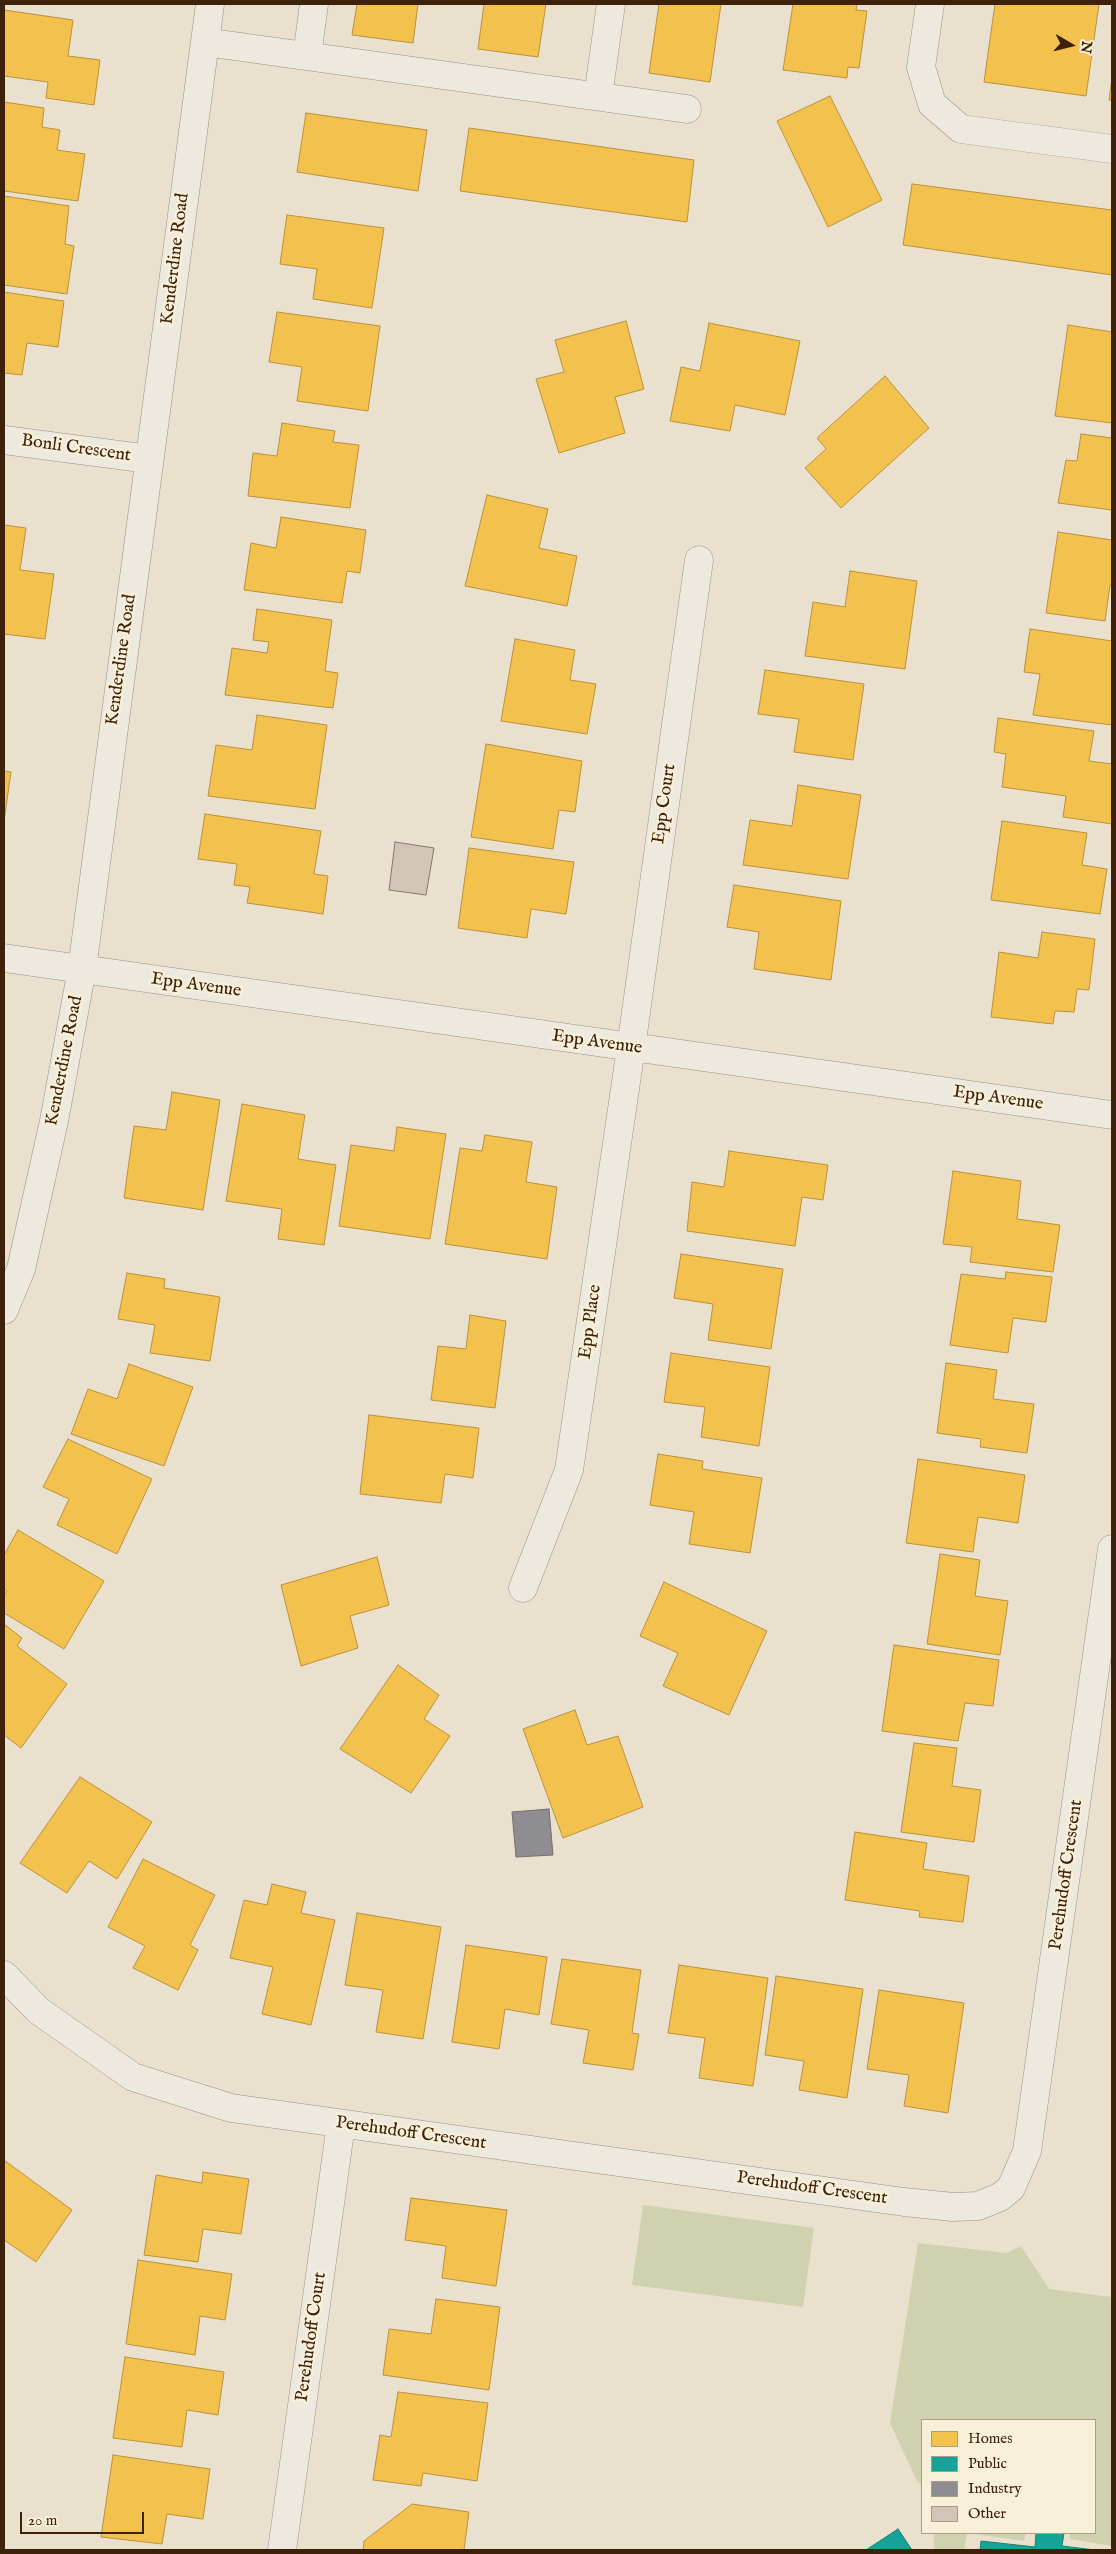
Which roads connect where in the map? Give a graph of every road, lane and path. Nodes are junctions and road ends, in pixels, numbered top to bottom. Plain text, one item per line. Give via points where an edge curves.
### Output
1 (210, 4) edge
2 (314, 4) edge
3 (611, 4) edge
4 (930, 4) edge
5 (205, 42) junction
6 (307, 56) junction
7 (598, 96) junction
8 (687, 109) dead end
9 (1112, 149) edge
10 (4, 440) edge
11 (149, 459) junction
12 (699, 560) dead end
13 (4, 958) edge
14 (82, 970) junction
15 (632, 1048) junction
16 (1112, 1115) edge
17 (4, 1310) edge
18 (1112, 1549) edge
19 (523, 1588) dead end
20 (4, 1975) edge
21 (342, 2124) junction
22 (282, 2550) edge

1 - 5 street, Kenderdine Road
2 - 6 street
3 - 7 street
4 - 9 street via 921,67 932,104 961,129
5 - 6 street
5 - 11 street, Kenderdine Road
6 - 7 street
7 - 8 street
10 - 11 street, Bonli Crescent
11 - 14 street, Kenderdine Road
12 - 15 street, Epp Court
13 - 14 street, Epp Avenue
14 - 15 street, Epp Avenue
14 - 17 street, Kenderdine Road via 54,1121 21,1269
15 - 16 street, Epp Avenue
15 - 19 street, Epp Place via 569,1470
18 - 21 street, Perehudoff Crescent via 1027,2151 1012,2188 1000,2197 978,2206 914,2203
20 - 21 street, Perehudoff Crescent via 39,2010 133,2077 232,2108
21 - 22 street, Perehudoff Court

